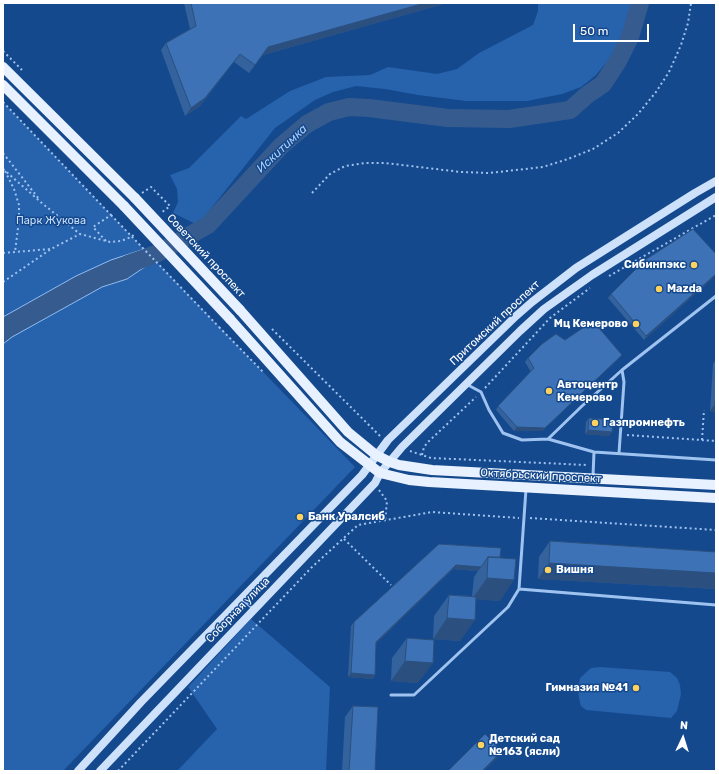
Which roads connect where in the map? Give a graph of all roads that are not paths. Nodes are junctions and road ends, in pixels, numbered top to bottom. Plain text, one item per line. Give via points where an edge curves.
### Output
1 (3, 67) edge
2 (3, 85) edge
3 (716, 181) edge
4 (716, 197) edge
5 (716, 296) edge
6 (622, 370) junction
7 (466, 384) junction
8 (548, 439) junction
9 (594, 452) junction
10 (619, 453) junction
11 (376, 455) junction
12 (716, 460) edge
13 (390, 462) junction
14 (369, 465) junction
15 (380, 473) junction
16 (593, 479) junction
17 (716, 485) edge
18 (526, 488) junction
19 (716, 498) edge
20 (519, 589) junction
21 (241, 599) junction
22 (716, 605) edge
23 (254, 609) junction
24 (392, 695) dead end
25 (78, 771) edge
26 (100, 771) edge

1 - 11 main road, Советский проспект, bridge via 138,196 348,432
2 - 14 main road, bridge via 124,206 340,442
3 - 11 main road, Притомский проспект via 586,261 532,302 388,440
4 - 7 main road, Притомский проспект via 592,275 544,309
5 - 6 lane
6 - 8 lane
6 - 10 lane via 624,382
7 - 8 lane via 480,392 503,432 522,440
7 - 13 main road, Притомский проспект
8 - 9 lane
9 - 10 lane
9 - 16 lane
10 - 12 lane
11 - 13 main road, Советский проспект
11 - 14 main road, Притомский проспект
13 - 15 main road, Соборная улица
13 - 16 main road, Октябрьский проспект via 432,470
14 - 15 main road, Октябрьский проспект
14 - 21 main road, Соборная улица
15 - 18 main road, Октябрьский проспект via 409,480
15 - 23 main road, Соборная улица via 375,483
16 - 17 main road, Октябрьский проспект
18 - 19 main road, Октябрьский проспект
18 - 20 lane
20 - 22 lane
20 - 24 lane via 508,607 414,696
21 - 23 lane
21 - 25 main road, Соборная улица
23 - 26 main road, Соборная улица

